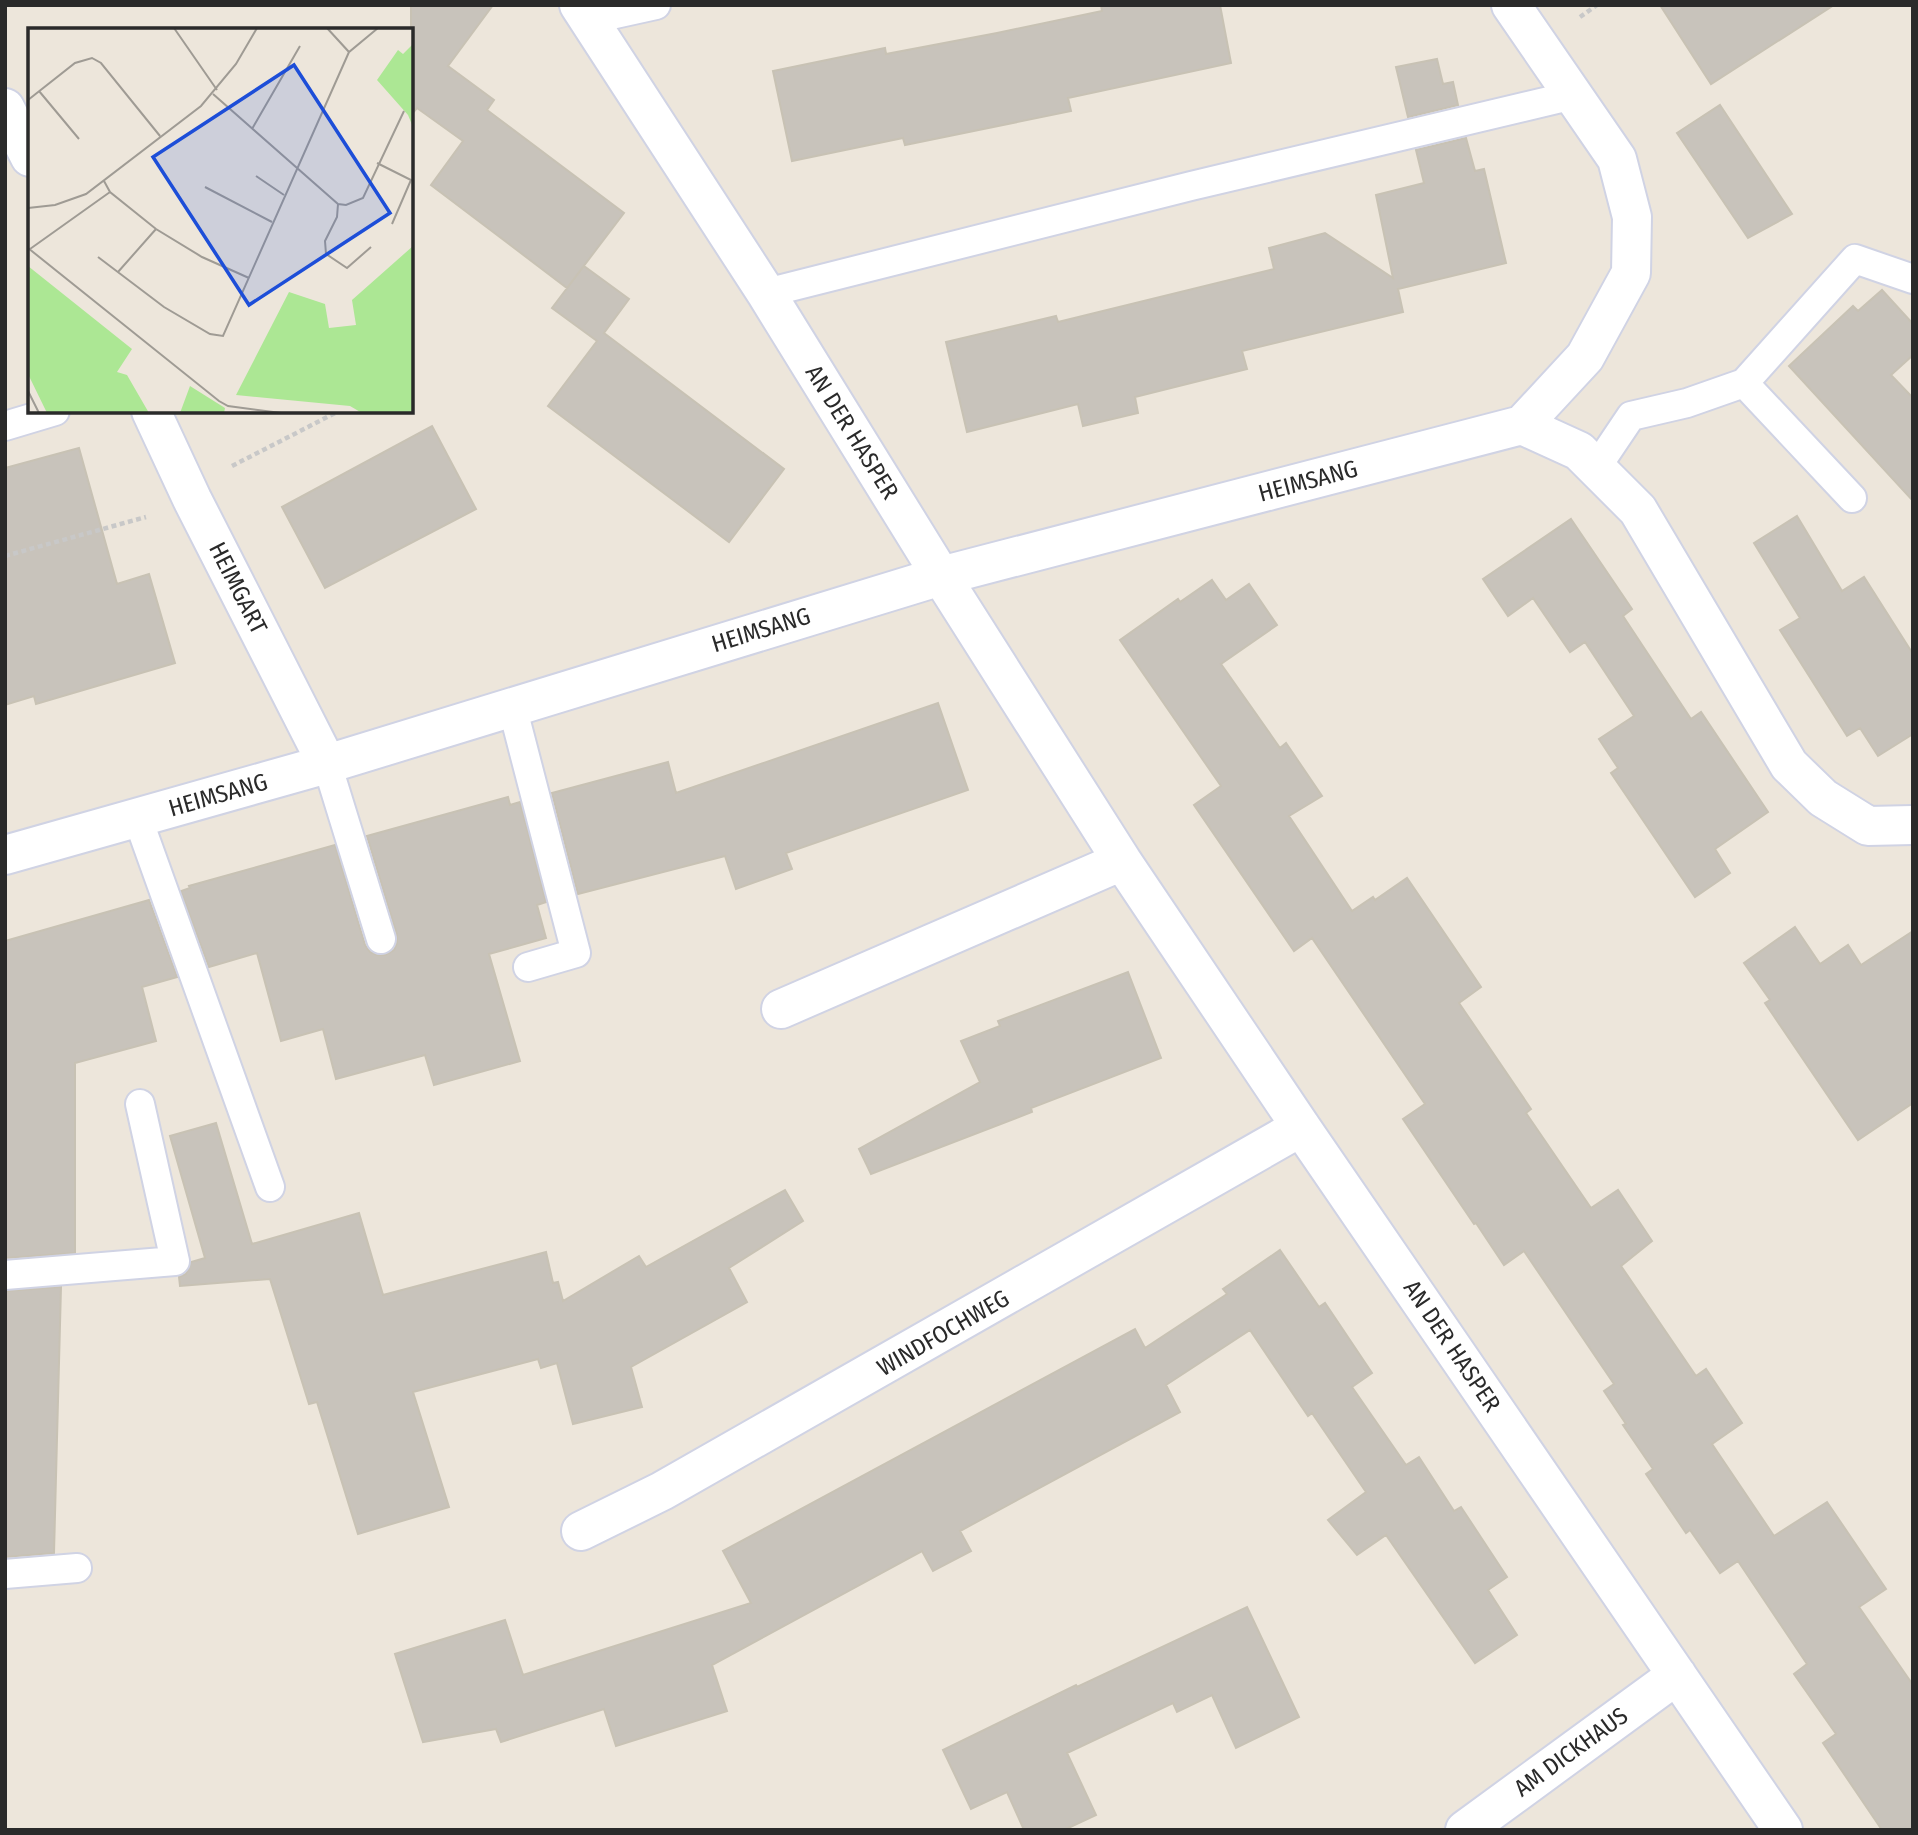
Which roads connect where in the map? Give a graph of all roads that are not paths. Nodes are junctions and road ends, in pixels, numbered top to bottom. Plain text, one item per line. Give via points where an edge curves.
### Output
1 (656, 5) edge
2 (1511, 5) edge
3 (584, 12) edge
4 (1574, 95) junction
5 (5, 108) edge
6 (28, 154) edge
7 (1913, 279) edge
8 (766, 293) junction
9 (1744, 383) junction
10 (48, 413) edge
11 (151, 413) edge
12 (1522, 425) junction
13 (5, 426) edge
14 (1596, 468) junction
15 (1852, 498) dead end
16 (941, 576) junction
17 (512, 706) junction
18 (327, 764) junction
19 (138, 818) junction
20 (1913, 825) edge
21 (5, 855) edge
22 (1122, 861) junction
23 (381, 939) dead end
24 (528, 967) dead end
25 (781, 1009) dead end
26 (140, 1104) dead end
27 (1301, 1128) junction
28 (270, 1187) dead end
29 (5, 1275) edge
30 (580, 1531) dead end
31 (77, 1568) dead end
32 (5, 1574) edge
33 (1677, 1675) junction
34 (1465, 1830) edge
35 (1783, 1830) edge

1 - 3 lane
2 - 4 street
3 - 8 street, AN DER HASPER
4 - 8 lane
4 - 12 street via 1617,159 1632,217 1631,273 1585,357
5 - 6 street
7 - 9 lane via 1855,259
8 - 16 street, AN DER HASPER
9 - 14 lane via 1631,416
9 - 15 lane
10 - 13 lane
11 - 18 street, HEIMGART
12 - 14 street via 1579,451
12 - 16 street, HEIMSANG
14 - 20 street via 1638,510 1789,765 1823,798 1868,826
16 - 17 street, HEIMSANG
16 - 22 street, AN DER HASPER
17 - 18 street, HEIMSANG
17 - 24 lane via 576,953
18 - 19 street, HEIMSANG
18 - 23 lane
19 - 21 street, HEIMSANG
19 - 28 lane
22 - 25 street
22 - 27 street, AN DER HASPER
26 - 29 lane via 174,1261
27 - 30 street, WINDFOCHWEG via 662,1491
27 - 33 street, AN DER HASPER
31 - 32 lane
33 - 34 street, AM DICKHAUS
33 - 35 street, AN DER HASPER

